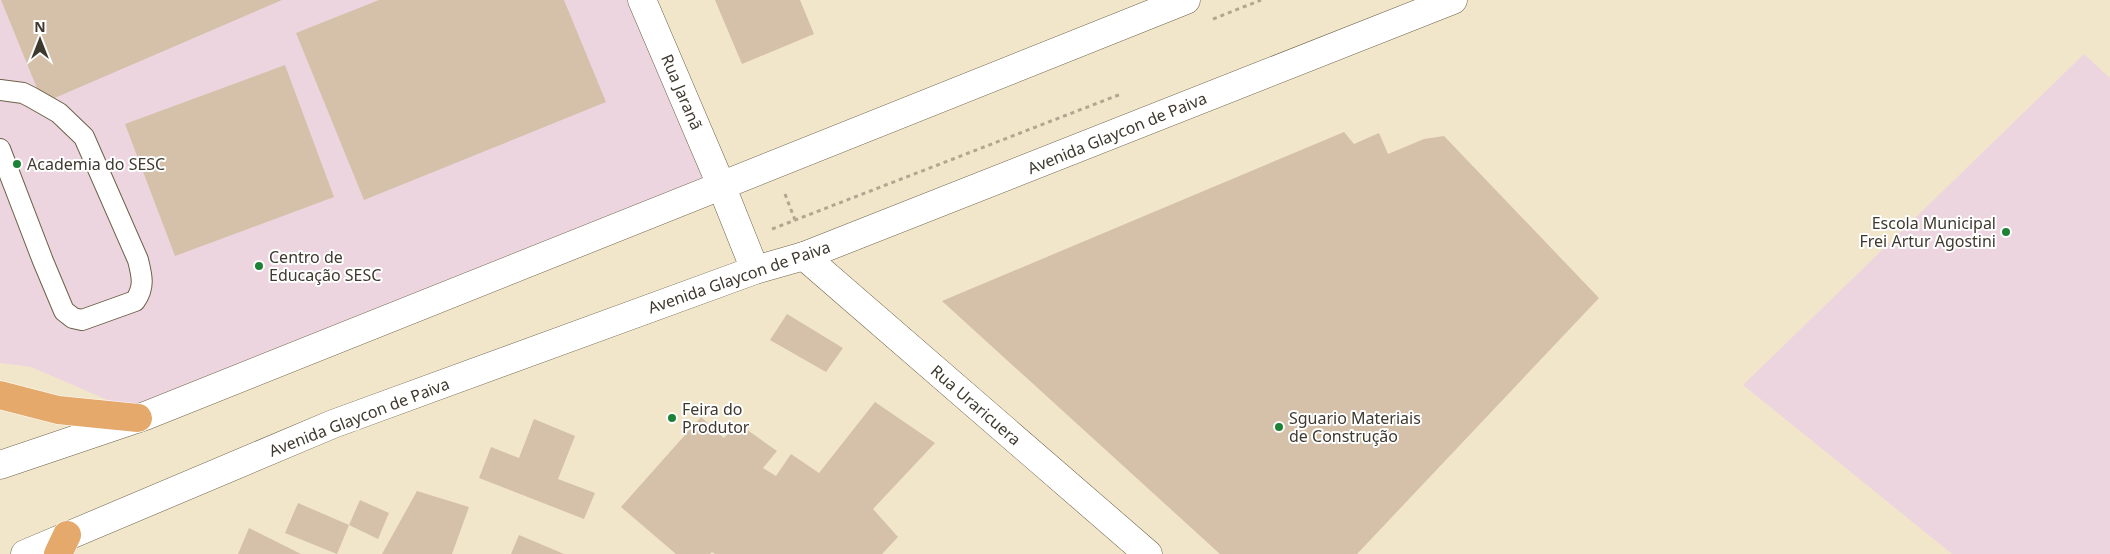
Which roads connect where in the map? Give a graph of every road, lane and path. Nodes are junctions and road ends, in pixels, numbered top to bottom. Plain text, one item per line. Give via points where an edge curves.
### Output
1 (642, 0) edge
2 (1186, 0) edge
3 (1453, 0) edge
4 (0, 90) edge
5 (0, 149) edge
6 (721, 185) junction
7 (782, 187) dead end
8 (794, 220) dead end
9 (804, 256) junction
10 (755, 270) junction
11 (0, 396) edge
12 (138, 418) junction
13 (0, 465) edge
14 (62, 545) edge
15 (1146, 553) edge
16 (25, 554) edge

1 - 6 main road, Rua Jaranã
2 - 6 main road
3 - 9 main road, Avenida Glaycon de Paiva
4 - 5 lane via 31,97 59,113 84,137 138,260 143,282 135,301 82,320 64,311
6 - 10 main road, Rua Jaranã
6 - 12 main road
7 - 8 path
9 - 10 main road, Avenida Glaycon de Paiva
9 - 15 main road, Rua Uraricuera
10 - 14 main road, Avenida Glaycon de Paiva via 334,424
11 - 12 highway via 58,410
12 - 13 main road
14 - 16 main road, Avenida Glaycon de Paiva

